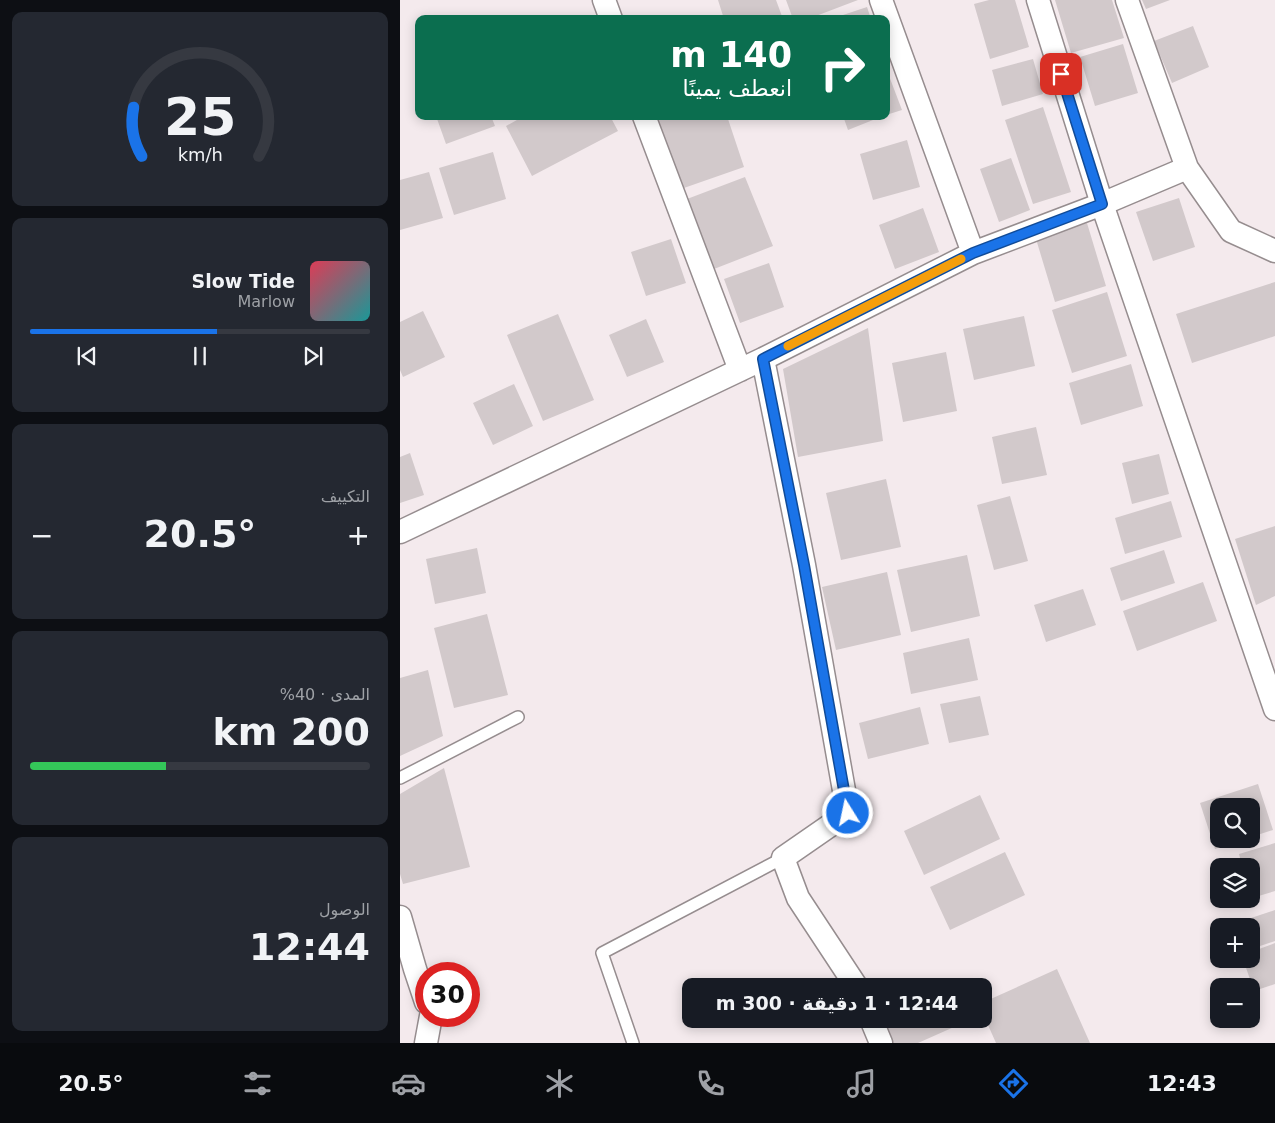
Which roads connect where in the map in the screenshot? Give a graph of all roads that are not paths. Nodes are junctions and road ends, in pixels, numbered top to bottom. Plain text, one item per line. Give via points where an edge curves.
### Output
1 (604, 0) edge
2 (881, 0) edge
3 (1038, 0) edge
4 (1127, 0) edge
5 (610, 15) edge
6 (886, 15) edge
7 (890, 25) edge
8 (646, 120) edge
9 (1187, 168) junction
10 (1102, 204) junction
11 (1275, 252) edge
12 (973, 253) junction
13 (763, 359) junction
14 (740, 370) junction
15 (400, 532) edge
16 (1275, 709) edge
17 (518, 717) dead end
18 (400, 778) edge
19 (783, 858) junction
20 (400, 916) edge
21 (415, 966) edge
22 (851, 978) edge
23 (429, 1027) edge
24 (875, 1028) edge
25 (426, 1043) edge
26 (633, 1043) edge
27 (881, 1043) edge

1 - 5 street
2 - 6 street
3 - 10 street
4 - 9 street
7 - 12 street
8 - 14 street
9 - 10 street
9 - 11 street via 1231,231
10 - 12 street
10 - 16 street
12 - 13 street
13 - 14 street
13 - 19 street via 848,813
14 - 15 street
17 - 18 lane
19 - 22 street via 798,898
19 - 26 lane via 602,953
20 - 21 street
23 - 25 street
24 - 27 street

